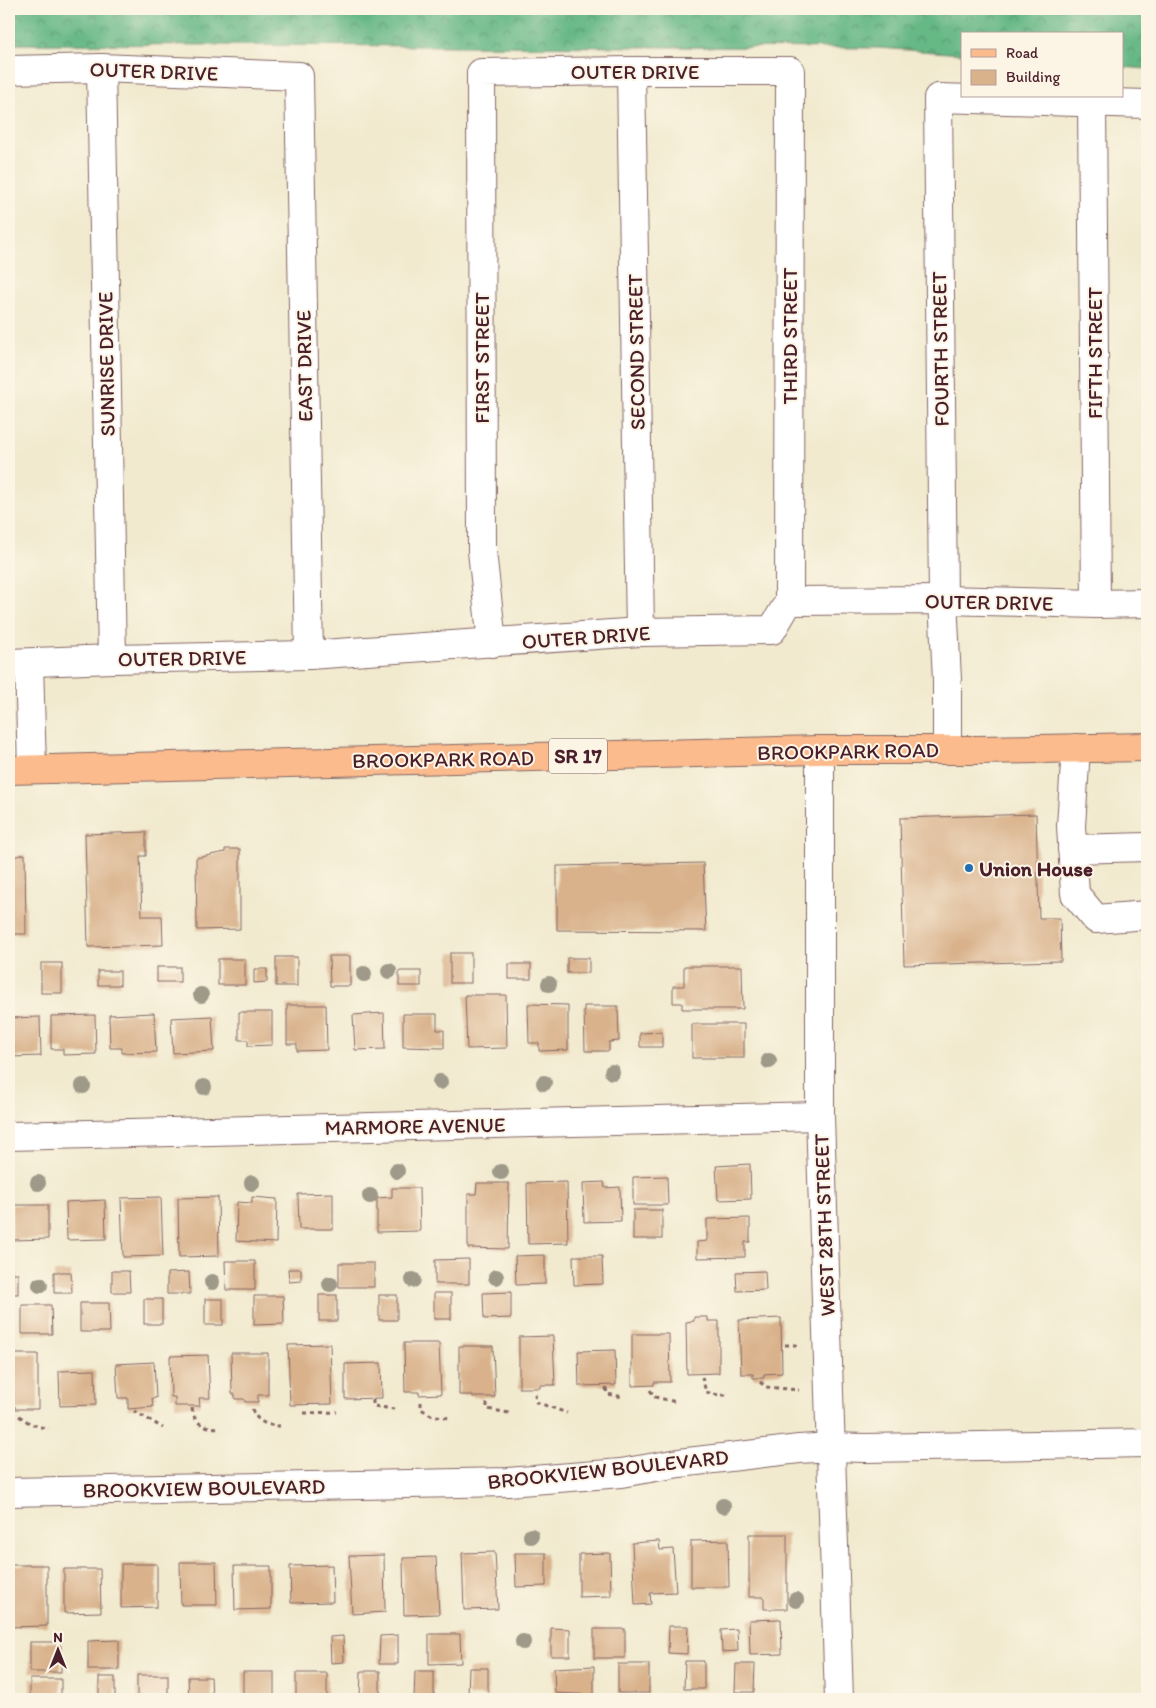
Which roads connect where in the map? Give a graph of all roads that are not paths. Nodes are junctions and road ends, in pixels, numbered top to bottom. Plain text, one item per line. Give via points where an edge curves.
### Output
1 (101, 68) junction
2 (9, 70) edge
3 (631, 71) junction
4 (790, 71) joint
5 (481, 73) joint
6 (299, 76) joint
7 (1092, 102) junction
8 (1147, 104) edge
9 (942, 600) junction
10 (789, 601) junction
11 (1147, 602) edge
12 (1096, 604) junction
13 (640, 632) junction
14 (492, 643) junction
15 (309, 655) junction
16 (112, 659) junction
17 (19, 663) edge
18 (1147, 747) edge
19 (1076, 748) junction
20 (820, 750) junction
21 (947, 750) junction
22 (20, 769) edge
23 (1147, 847) edge
24 (1072, 849) junction
25 (1147, 914) edge
26 (820, 1116) junction
27 (9, 1136) edge
28 (1147, 1443) edge
29 (831, 1447) junction
30 (9, 1492) edge
31 (839, 1699) edge

1 - 2 street, OUTER DRIVE
1 - 6 street, OUTER DRIVE
1 - 16 street, SUNRISE DRIVE
3 - 4 street, OUTER DRIVE
3 - 5 street, OUTER DRIVE
3 - 13 street, SECOND STREET
4 - 10 street, THIRD STREET
5 - 14 street, FIRST STREET via 482,551
6 - 15 street, EAST DRIVE
7 - 8 street
7 - 9 street, FOURTH STREET via 938,98
7 - 12 street, FIFTH STREET
9 - 10 street, OUTER DRIVE
9 - 12 street, OUTER DRIVE
9 - 21 street, FOURTH STREET
10 - 13 street, OUTER DRIVE via 772,630
11 - 12 street, OUTER DRIVE
13 - 14 street, OUTER DRIVE
14 - 15 street, OUTER DRIVE
15 - 16 street, OUTER DRIVE
16 - 17 street, OUTER DRIVE
17 - 22 street
18 - 19 main road, BROOKPARK ROAD / SR 17
19 - 21 main road, BROOKPARK ROAD / SR 17
19 - 24 street
20 - 21 main road, BROOKPARK ROAD / SR 17
20 - 22 main road, BROOKPARK ROAD / SR 17
20 - 26 street, WEST 28TH STREET
23 - 24 street
24 - 25 street via 1075,894 1096,919
26 - 27 street, MARMORE AVENUE
26 - 29 street, WEST 28TH STREET
28 - 29 street, BROOKVIEW BOULEVARD
29 - 30 street, BROOKVIEW BOULEVARD via 688,1462 621,1473 508,1482
29 - 31 street, WEST 28TH STREET

